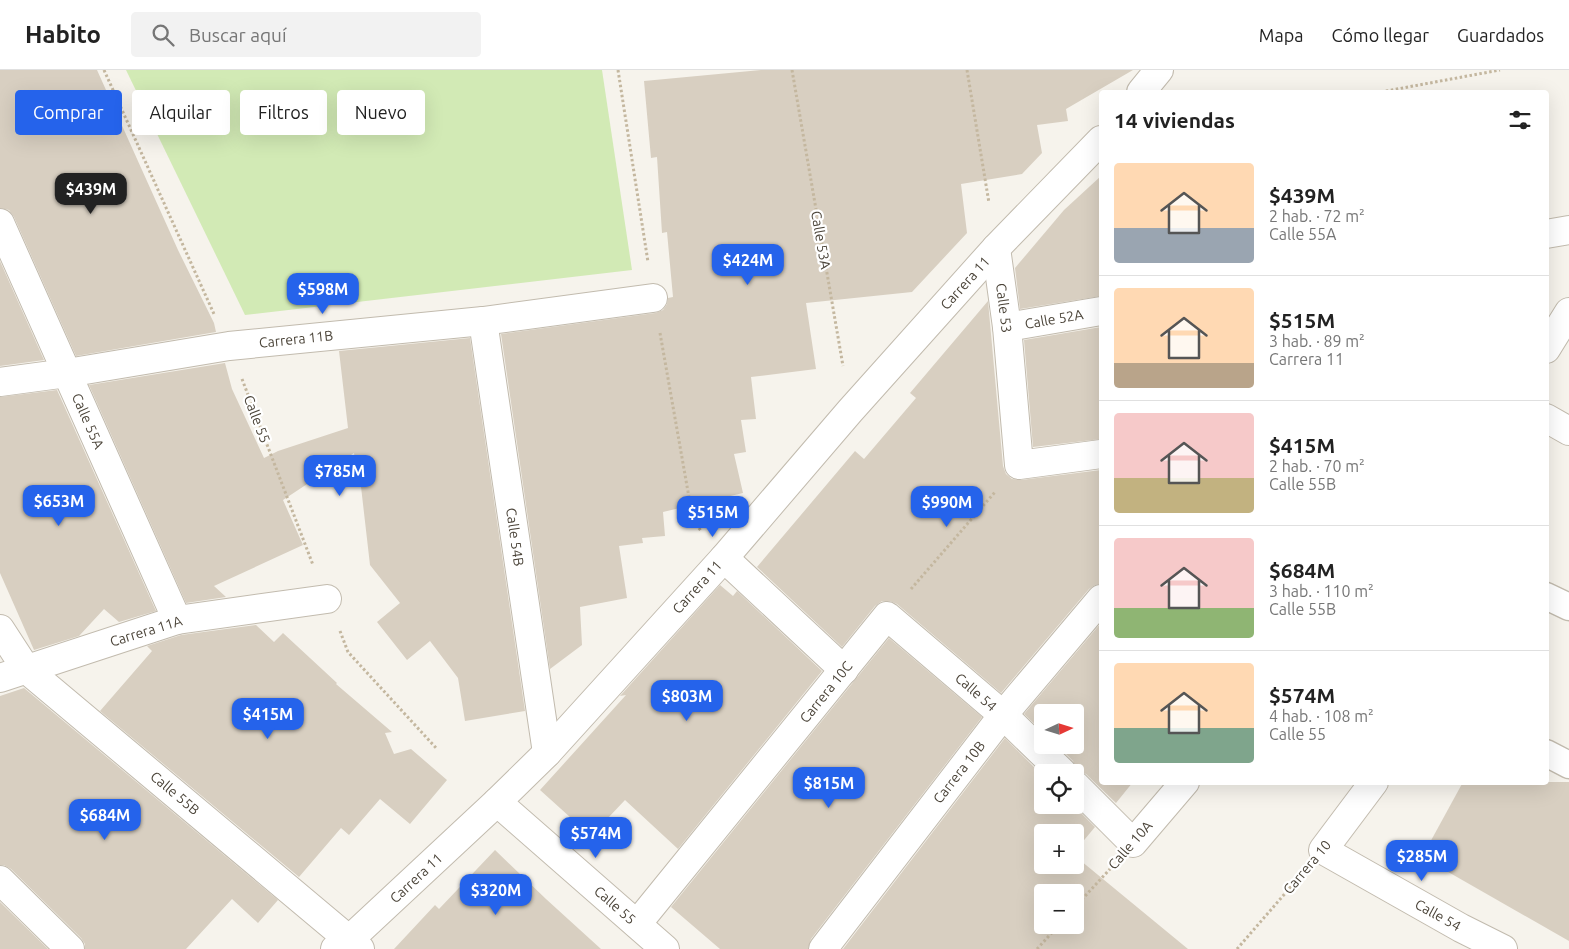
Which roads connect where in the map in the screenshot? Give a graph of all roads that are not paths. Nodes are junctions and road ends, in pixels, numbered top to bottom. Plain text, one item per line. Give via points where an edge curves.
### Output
1 (1159, 70) edge
2 (1143, 90) edge
3 (1099, 142) edge
4 (0, 223) edge
5 (1569, 230) edge
6 (1549, 233) edge
7 (996, 248) junction
8 (653, 298) dead end
9 (1099, 311) edge
10 (1569, 312) edge
11 (483, 321) junction
12 (1007, 328) junction
13 (1549, 344) edge
14 (67, 373) junction
15 (0, 382) edge
16 (1549, 420) edge
17 (1569, 431) edge
18 (1099, 454) edge
19 (724, 558) junction
20 (1549, 597) edge
21 (327, 600) road end
22 (1099, 601) edge
23 (1569, 607) edge
24 (887, 616) joint
25 (176, 620) junction
26 (0, 628) edge
27 (26, 669) junction
28 (844, 670) junction
29 (0, 678) edge
30 (1003, 715) junction
31 (547, 753) junction
32 (1549, 755) edge
33 (1054, 764) edge
34 (1569, 765) edge
35 (1182, 785) edge
36 (1372, 785) edge
37 (1084, 795) edge
38 (498, 802) junction
39 (1323, 850) joint
40 (0, 880) edge
41 (637, 924) junction
42 (348, 946) edge
43 (70, 949) edge
44 (665, 949) edge
45 (823, 949) edge
46 (1503, 949) edge

1 - 2 street
3 - 7 street, Carrera 11
4 - 14 street, Calle 55A
5 - 6 street
7 - 12 street, Calle 53
7 - 19 street, Carrera 11
8 - 11 street, Carrera 11B
9 - 12 street, Calle 52A
10 - 13 street
11 - 14 street, Carrera 11B via 229,346
11 - 31 street, Calle 54B
12 - 18 street, Calle 53 via 1019,465
14 - 15 street, Carrera 11B
14 - 25 street, Calle 55A
16 - 17 street
19 - 28 street
19 - 31 street, Carrera 11
20 - 23 street
21 - 25 street, Carrera 11A
22 - 30 street, Carrera 10B
24 - 28 street, Carrera 10C
24 - 30 street, Calle 54
25 - 27 street, Carrera 11A
26 - 27 street, Calle 55B
27 - 29 street, Carrera 11A
27 - 42 street, Calle 55B
28 - 41 street, Carrera 10C
30 - 33 street, Calle 54
30 - 45 street, Carrera 10B
31 - 38 street, Carrera 11
32 - 34 street
35 - 37 street, Calle 10A via 1133,843
36 - 39 street, Carrera 10
38 - 41 street, Calle 55
38 - 42 street, Carrera 11
39 - 46 street, Calle 54
40 - 43 street
41 - 44 street, Calle 55

